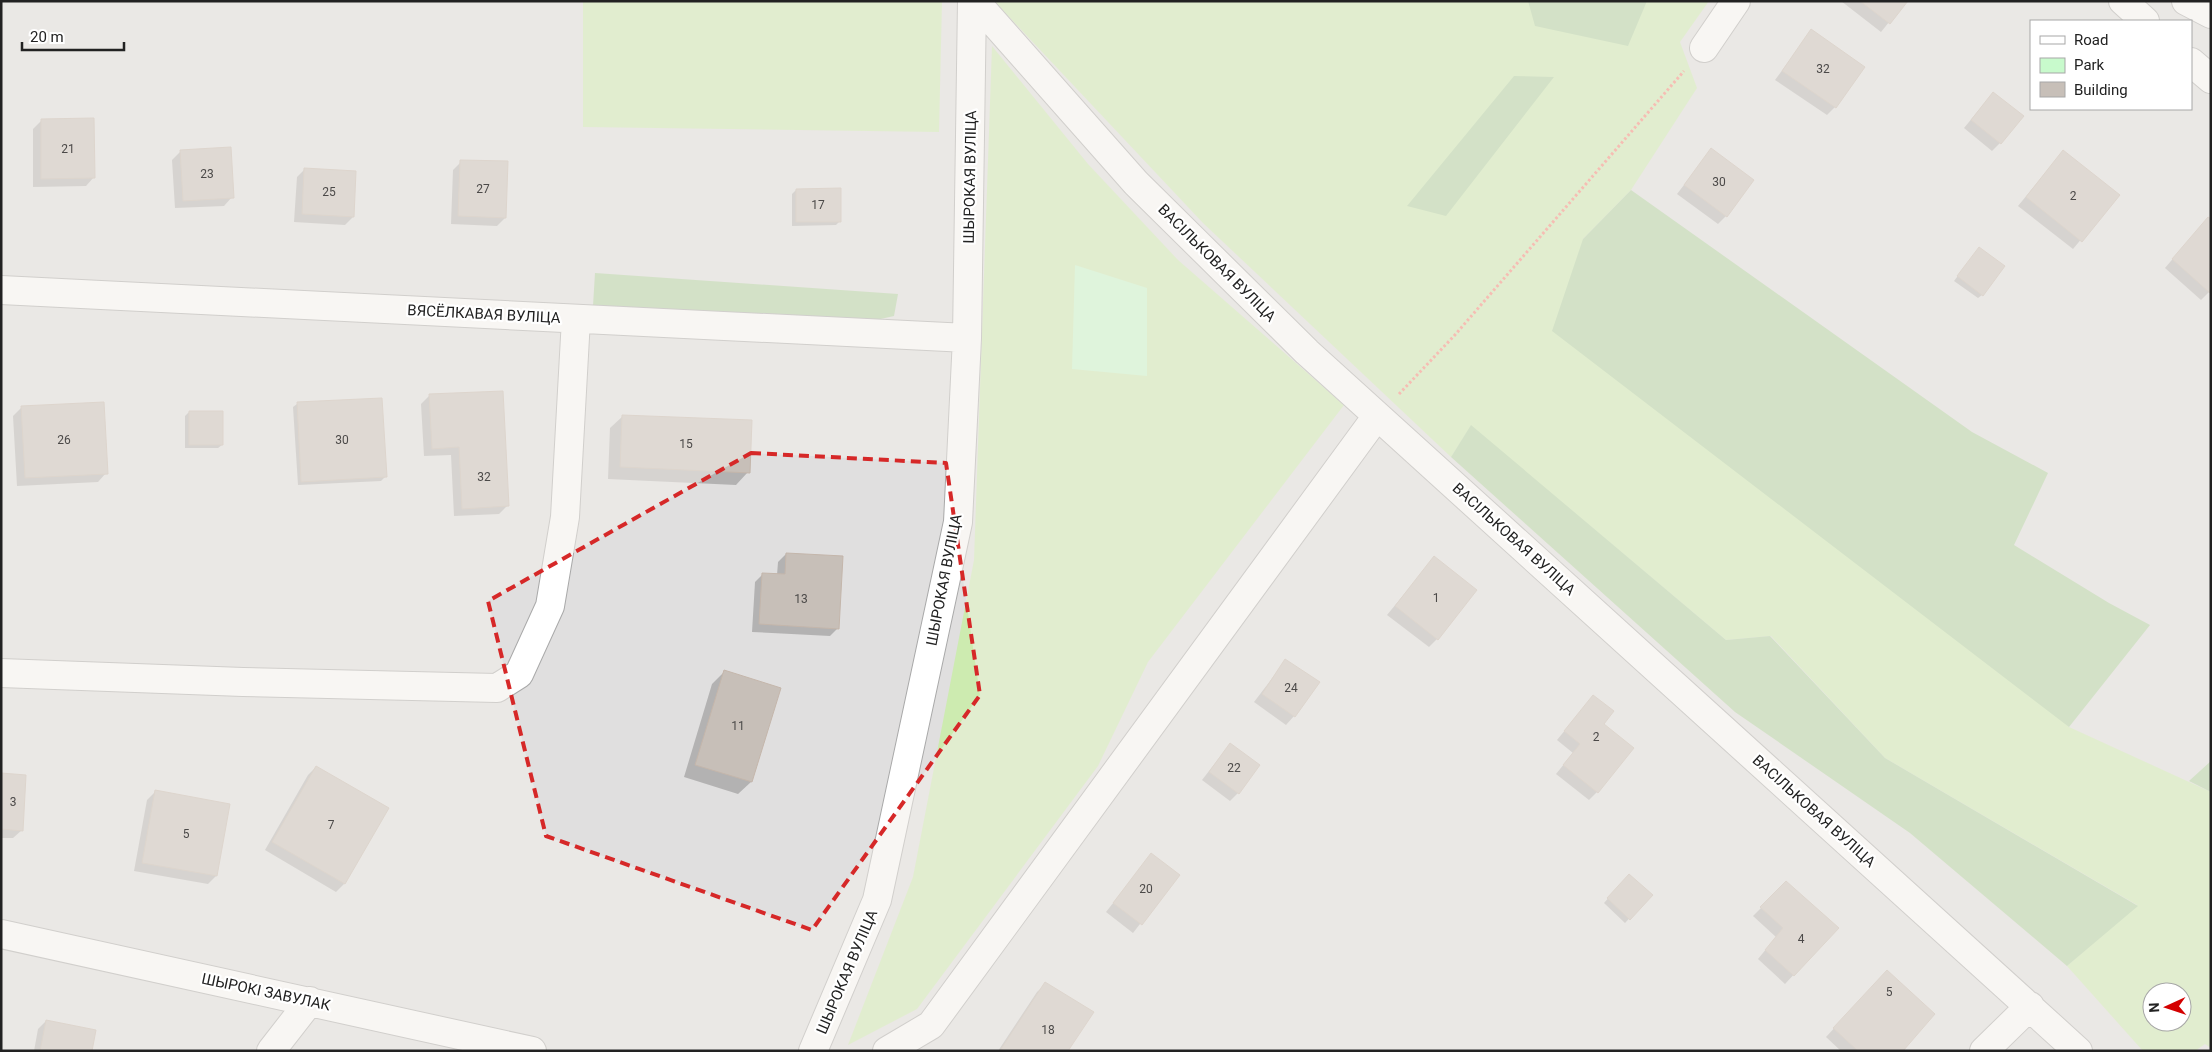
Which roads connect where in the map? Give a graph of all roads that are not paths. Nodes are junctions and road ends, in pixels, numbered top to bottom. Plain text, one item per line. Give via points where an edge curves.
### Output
1 (974, 1) edge
2 (1736, 1) edge
3 (2123, 1) edge
4 (2186, 1) edge
5 (2211, 14) edge
6 (2144, 20) edge
7 (1704, 48) road end
8 (2192, 63) edge
9 (2211, 79) edge
10 (1, 290) edge
11 (576, 319) junction
12 (967, 338) junction
13 (1377, 416) junction
14 (1, 673) edge
15 (1, 934) edge
16 (310, 1001) junction
17 (2030, 1006) junction
18 (272, 1051) edge
19 (532, 1051) edge
20 (813, 1051) edge
21 (887, 1051) edge
22 (1984, 1051) edge
23 (2078, 1051) edge

1 - 12 street, ШЫРОКАЯ ВУЛІЦА
1 - 13 street, ВАСІЛЬКОВАЯ ВУЛІЦА via 1136,183
2 - 7 street
3 - 6 street
4 - 5 street
8 - 9 street
10 - 11 street, ВЯСЁЛКАВАЯ ВУЛІЦА
11 - 12 street, ВЯСЁЛКАВАЯ ВУЛІЦА
11 - 14 street via 565,517 550,606 519,674 512,679 496,688
12 - 20 street, ШЫРОКАЯ ВУЛІЦА via 958,522 877,900
13 - 17 street, ВАСІЛЬКОВАЯ ВУЛІЦА
13 - 21 street via 931,1025
15 - 16 street, ШЫРОКІ ЗАВУЛАК
16 - 18 street
16 - 19 street, ШЫРОКІ ЗАВУЛАК
17 - 22 street
17 - 23 street, ВАСІЛЬКОВАЯ ВУЛІЦА

